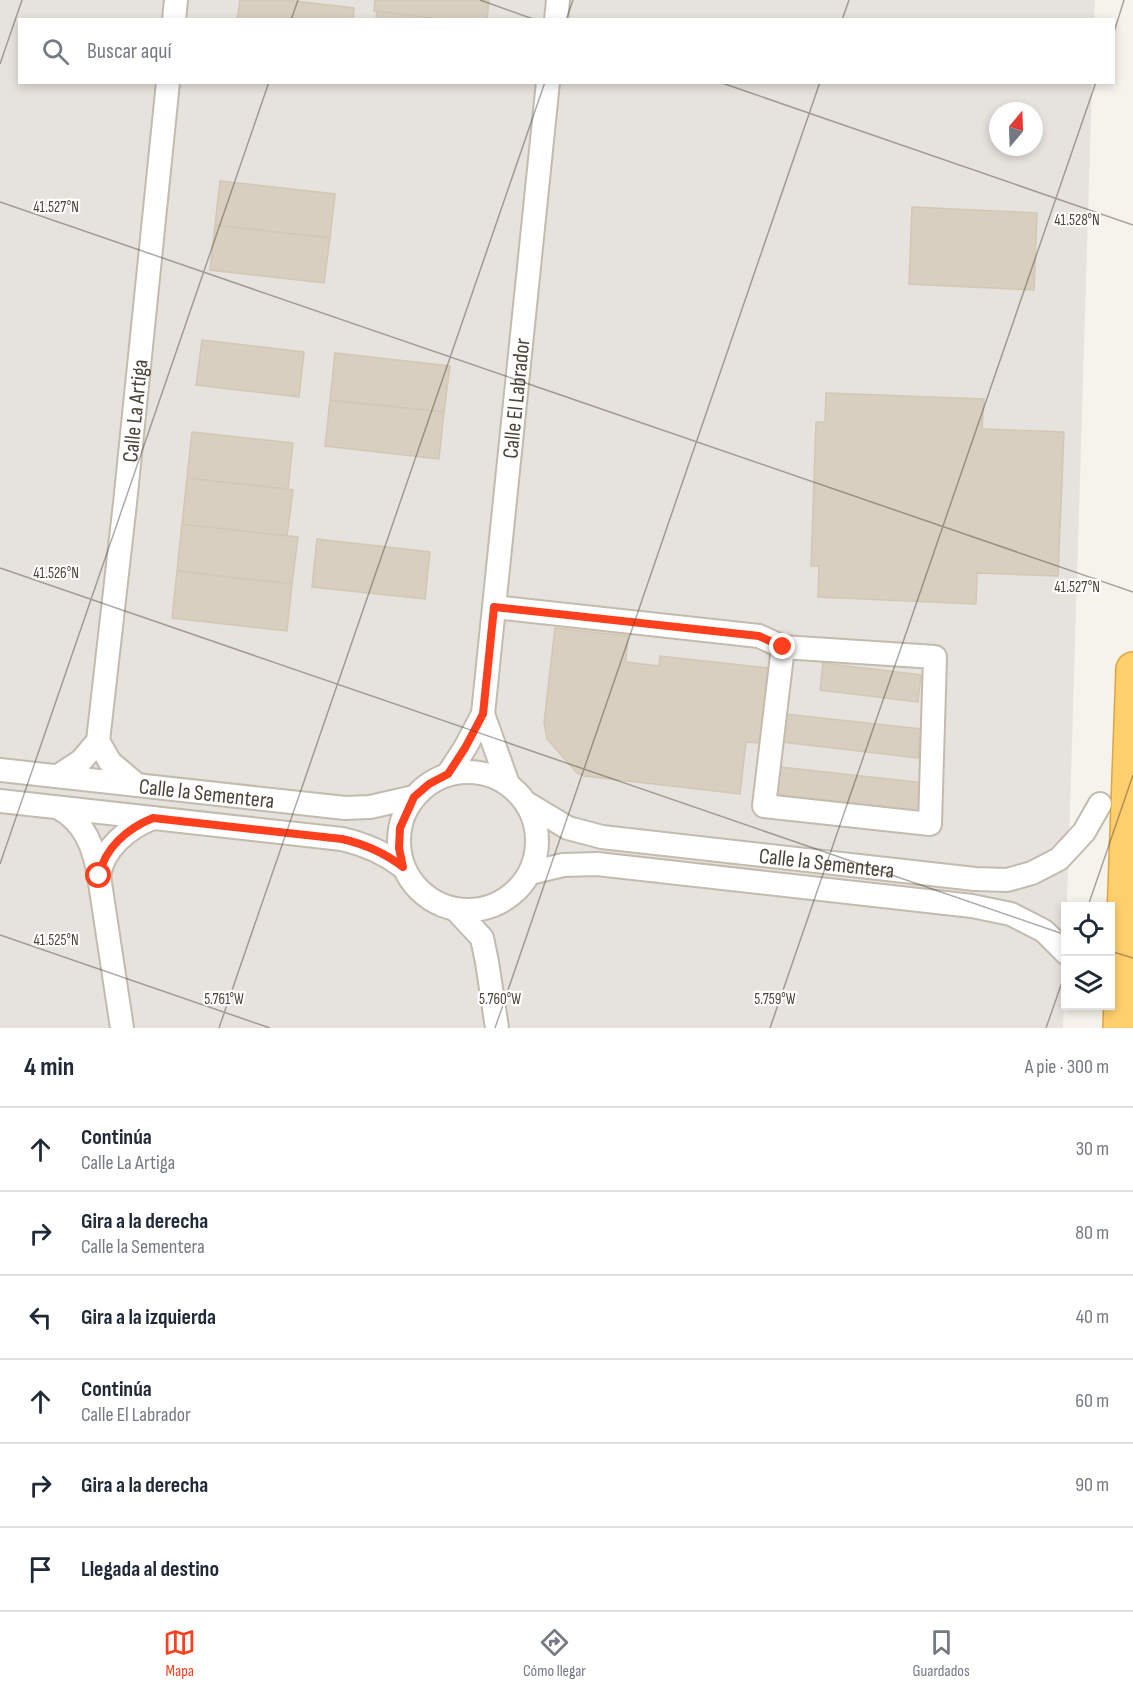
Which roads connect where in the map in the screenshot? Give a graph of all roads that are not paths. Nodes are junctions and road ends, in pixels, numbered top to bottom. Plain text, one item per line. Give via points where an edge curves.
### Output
1 (176, 0) edge
2 (558, 0) edge
3 (174, 18) edge
4 (556, 18) edge
5 (168, 84) edge
6 (548, 84) edge
7 (494, 607) junction
8 (783, 647) junction
9 (1133, 669) edge
10 (483, 714) junction
11 (98, 741) junction
12 (0, 770) edge
13 (448, 774) junction
14 (58, 776) junction
15 (508, 784) junction
16 (137, 785) junction
17 (414, 797) junction
18 (0, 801) edge
19 (528, 804) junction
20 (1100, 804) dead end
21 (57, 808) junction
22 (153, 818) junction
23 (403, 867) junction
24 (530, 873) junction
25 (99, 876) junction
26 (502, 902) junction
27 (455, 909) junction
28 (1061, 949) edge
29 (487, 962) junction
30 (122, 1028) edge
31 (497, 1028) edge
32 (1120, 1028) edge

1 - 3 street
2 - 4 street
5 - 11 street, Calle La Artiga
6 - 7 street, Calle El Labrador
7 - 8 street via 759,636
7 - 10 street, Calle El Labrador
8 - 8 street via 764,806 930,824 935,657
9 - 32 highway
10 - 13 street, Calle El Labrador
10 - 15 street, Calle El Labrador
11 - 14 street via 81,761
11 - 16 street via 110,762
12 - 14 street, Calle la Sementera
13 - 15 street via 479,772
13 - 17 street
14 - 16 street, Calle la Sementera
15 - 19 street
16 - 17 street, Calle la Sementera via 345,808
17 - 23 street via 400,828
18 - 21 street, Calle la Sementera
19 - 20 street, Calle la Sementera via 568,828 602,837 1007,880 1059,859 1084,832
19 - 24 street via 538,839
21 - 22 street, Calle la Sementera
21 - 25 street via 73,818 86,834
22 - 23 street, Calle la Sementera via 342,839 370,848
22 - 25 street via 118,840 104,859
23 - 27 street via 432,900
24 - 26 street
24 - 28 street, Calle la Sementera via 563,864 597,864 972,906 1011,914 1044,931
25 - 30 street
26 - 27 street via 479,909
26 - 29 street
27 - 29 street via 482,938
29 - 31 street

